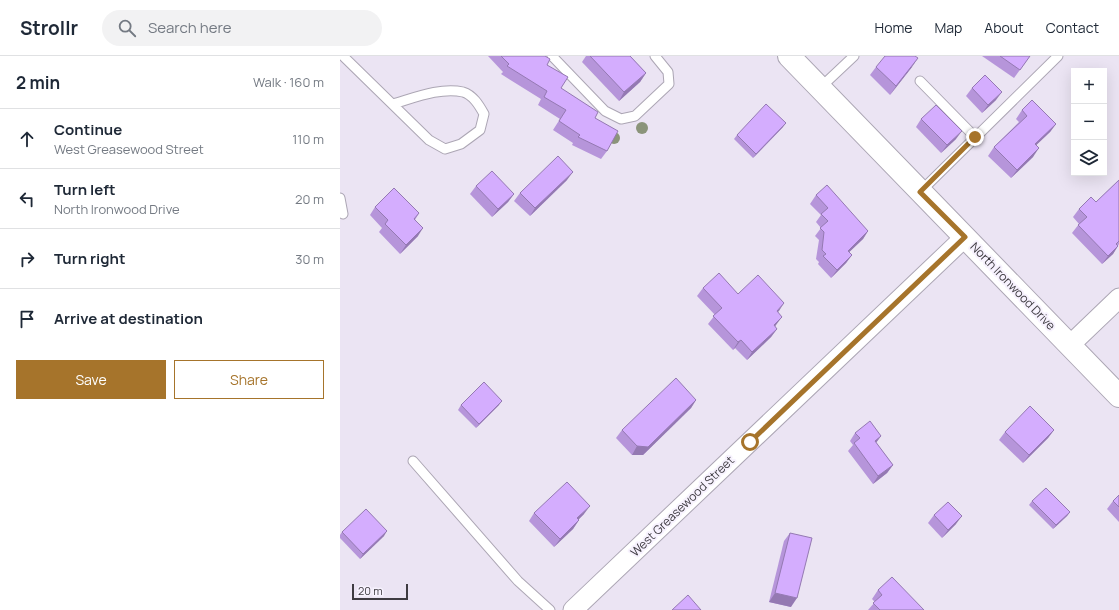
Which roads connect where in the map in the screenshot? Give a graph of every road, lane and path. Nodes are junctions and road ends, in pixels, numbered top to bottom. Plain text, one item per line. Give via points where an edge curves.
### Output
1 (343, 56) edge
2 (552, 56) edge
3 (655, 56) edge
4 (789, 56) edge
5 (854, 56) edge
6 (1058, 56) edge
7 (920, 81) dead end
8 (820, 88) junction
9 (393, 104) junction
10 (975, 137) junction
11 (920, 192) junction
12 (340, 198) edge
13 (343, 214) dead end
14 (965, 237) junction
15 (1119, 298) edge
16 (1070, 345) junction
17 (1119, 396) edge
18 (413, 461) dead end
19 (550, 610) edge
20 (573, 610) edge

1 - 9 lane
2 - 3 lane via 605,111 621,119 635,116 669,84 668,72
4 - 8 street, North Ironwood Drive
5 - 8 lane
6 - 10 lane
7 - 10 lane
8 - 11 street, North Ironwood Drive
9 - 9 lane via 429,140 444,149 461,144 480,130 484,114 478,102 464,92 441,91
10 - 11 lane
11 - 14 street, North Ironwood Drive
12 - 13 lane
14 - 16 street, North Ironwood Drive
14 - 20 street, West Greasewood Street
15 - 16 street
16 - 17 street, North Ironwood Drive
18 - 19 lane via 518,580

